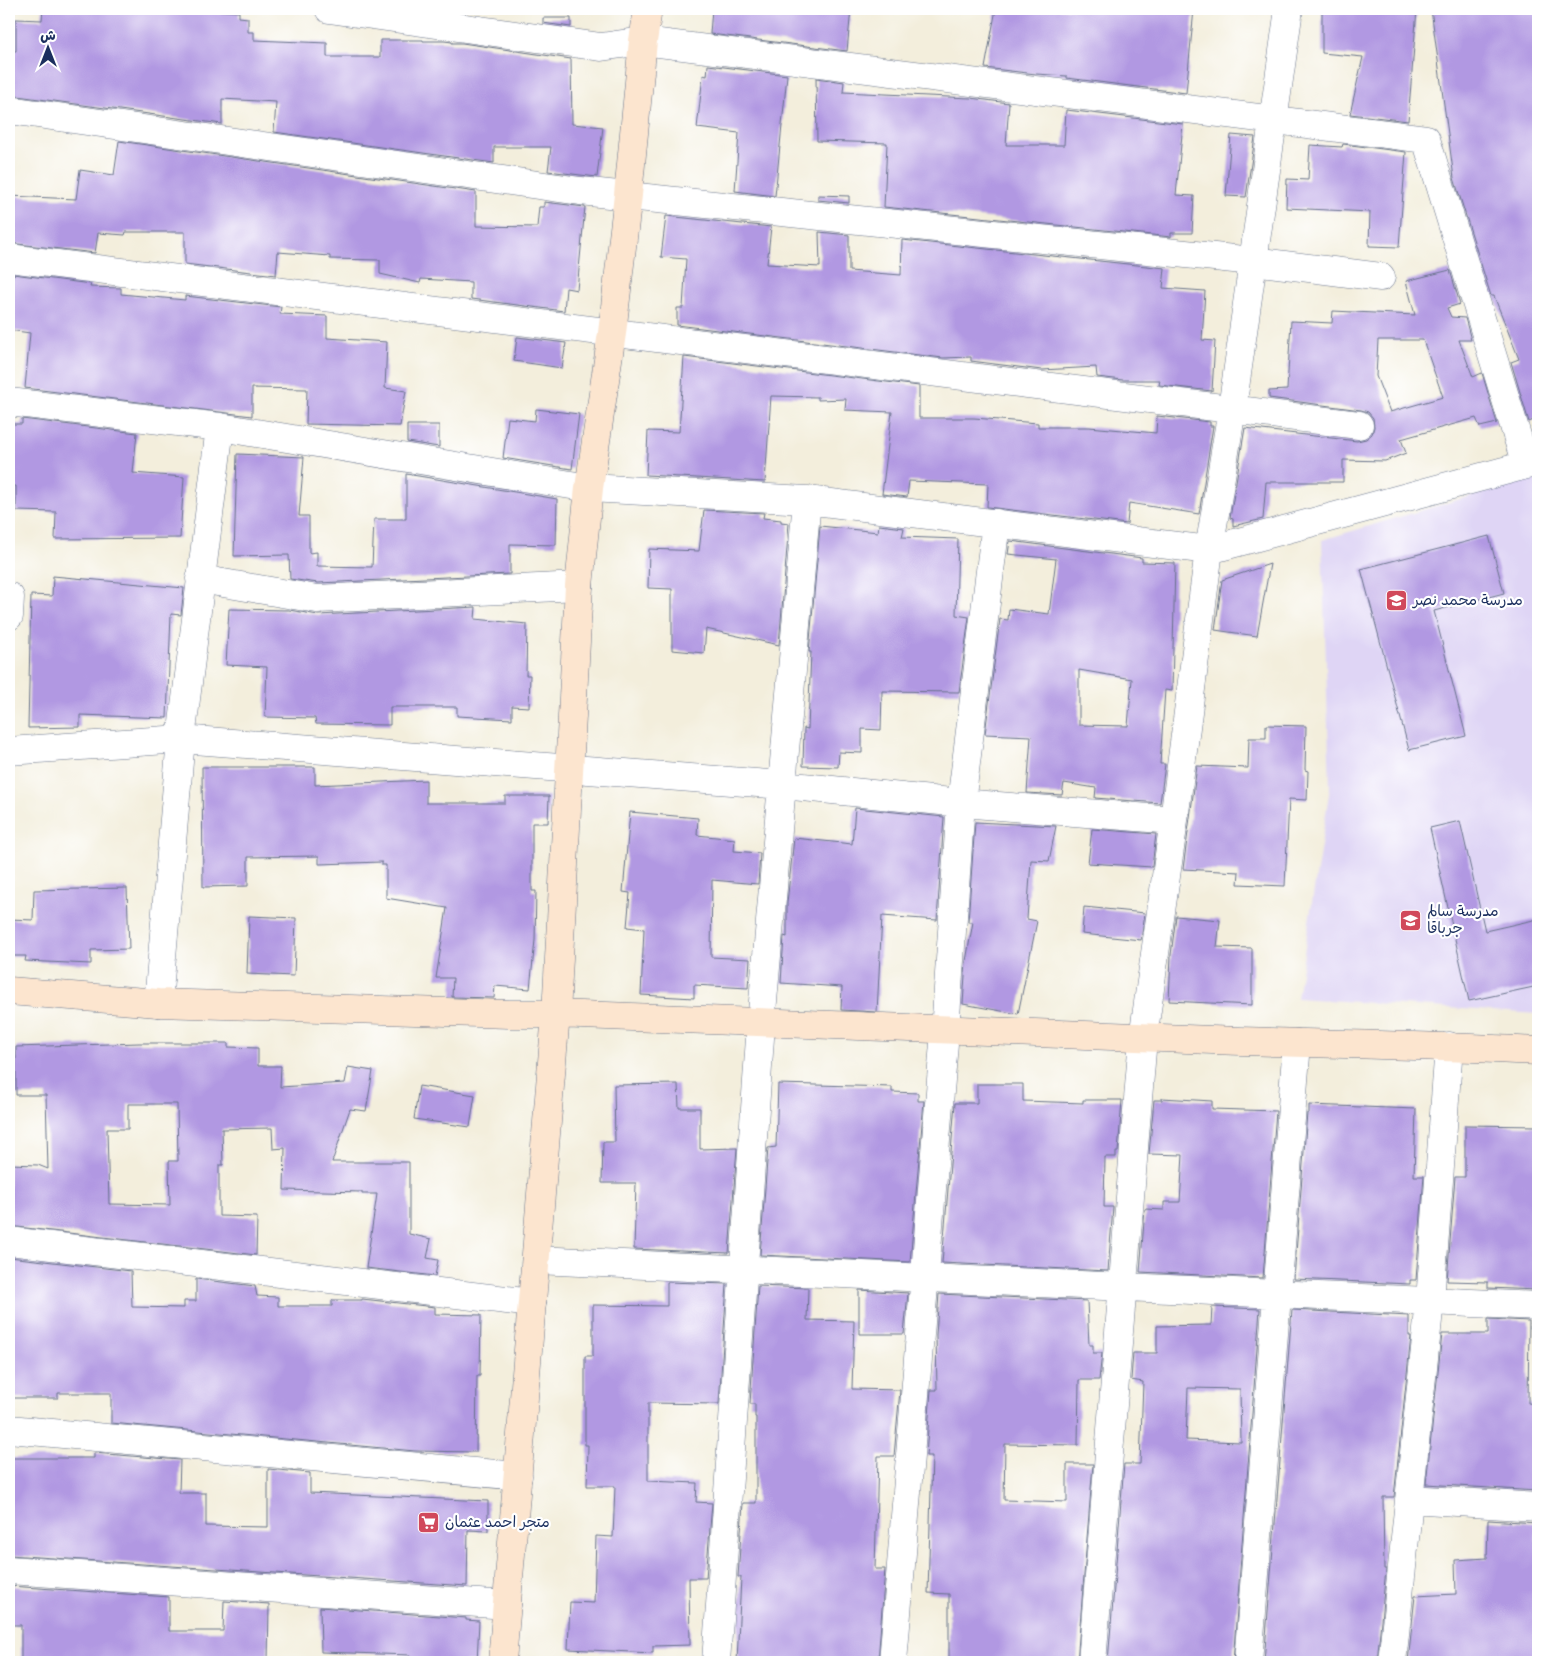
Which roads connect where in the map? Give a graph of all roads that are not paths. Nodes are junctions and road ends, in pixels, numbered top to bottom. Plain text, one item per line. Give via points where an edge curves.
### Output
1 (328, 9) edge
2 (648, 9) edge
3 (1289, 9) edge
4 (643, 41) junction
5 (9, 110) edge
6 (1274, 119) junction
7 (628, 195) junction
8 (9, 258) edge
9 (1253, 261) junction
10 (1381, 277) dead end
11 (612, 333) junction
12 (9, 402) edge
13 (1232, 409) junction
14 (1359, 425) dead end
15 (220, 427) junction
16 (1532, 463) edge
17 (589, 488) junction
18 (807, 500) junction
19 (996, 523) junction
20 (1209, 550) junction
21 (200, 579) junction
22 (579, 586) junction
23 (181, 739) junction
24 (9, 751) edge
25 (568, 768) junction
26 (782, 784) junction
27 (961, 803) junction
28 (1174, 820) junction
29 (9, 991) edge
30 (158, 1003) junction
31 (556, 1014) junction
32 (761, 1024) junction
33 (945, 1031) junction
34 (1143, 1038) junction
35 (1297, 1043) junction
36 (1449, 1046) junction
37 (1538, 1051) edge
38 (9, 1241) edge
39 (536, 1260) junction
40 (743, 1270) junction
41 (925, 1278) junction
42 (1122, 1287) junction
43 (1277, 1294) junction
44 (1430, 1301) junction
45 (532, 1303) junction
46 (1538, 1306) edge
47 (9, 1429) edge
48 (518, 1476) junction
49 (1409, 1499) junction
50 (1538, 1508) edge
51 (9, 1570) edge
52 (507, 1605) junction
53 (502, 1662) edge
54 (716, 1662) edge
55 (893, 1662) edge
56 (1092, 1662) edge
57 (1248, 1662) edge
58 (1392, 1662) edge

1 - 4 street via 600,47
2 - 4 street
3 - 6 street
4 - 6 street
4 - 7 street
5 - 7 street via 580,191
6 - 9 street
6 - 16 street via 1426,139
7 - 9 street
7 - 11 street
8 - 11 street
9 - 10 street
9 - 13 street
11 - 13 street
11 - 17 street
12 - 15 street
13 - 14 street
13 - 20 street
15 - 17 street
15 - 21 street
16 - 20 street
17 - 18 street
17 - 22 street
18 - 19 street
18 - 26 street
19 - 20 street
19 - 27 street
20 - 28 street
21 - 22 street via 317,599
21 - 23 street
22 - 25 street
23 - 24 street
23 - 25 street
23 - 30 street
25 - 26 street
25 - 31 street
26 - 27 street
26 - 32 street
27 - 28 street
27 - 33 street
28 - 34 street
29 - 30 street
30 - 31 street
31 - 32 street
31 - 39 street
32 - 33 street
32 - 40 street
33 - 34 street
33 - 41 street
34 - 35 street
34 - 42 street
35 - 36 street
35 - 43 street
36 - 37 street
36 - 44 street
38 - 45 street
39 - 40 street
39 - 45 street
40 - 41 street
40 - 54 street
41 - 42 street
41 - 55 street
42 - 43 street
42 - 56 street
43 - 44 street
43 - 57 street
44 - 46 street
44 - 49 street
45 - 48 street
47 - 48 street
48 - 52 street
49 - 50 street
49 - 58 street
51 - 52 street
52 - 53 street

